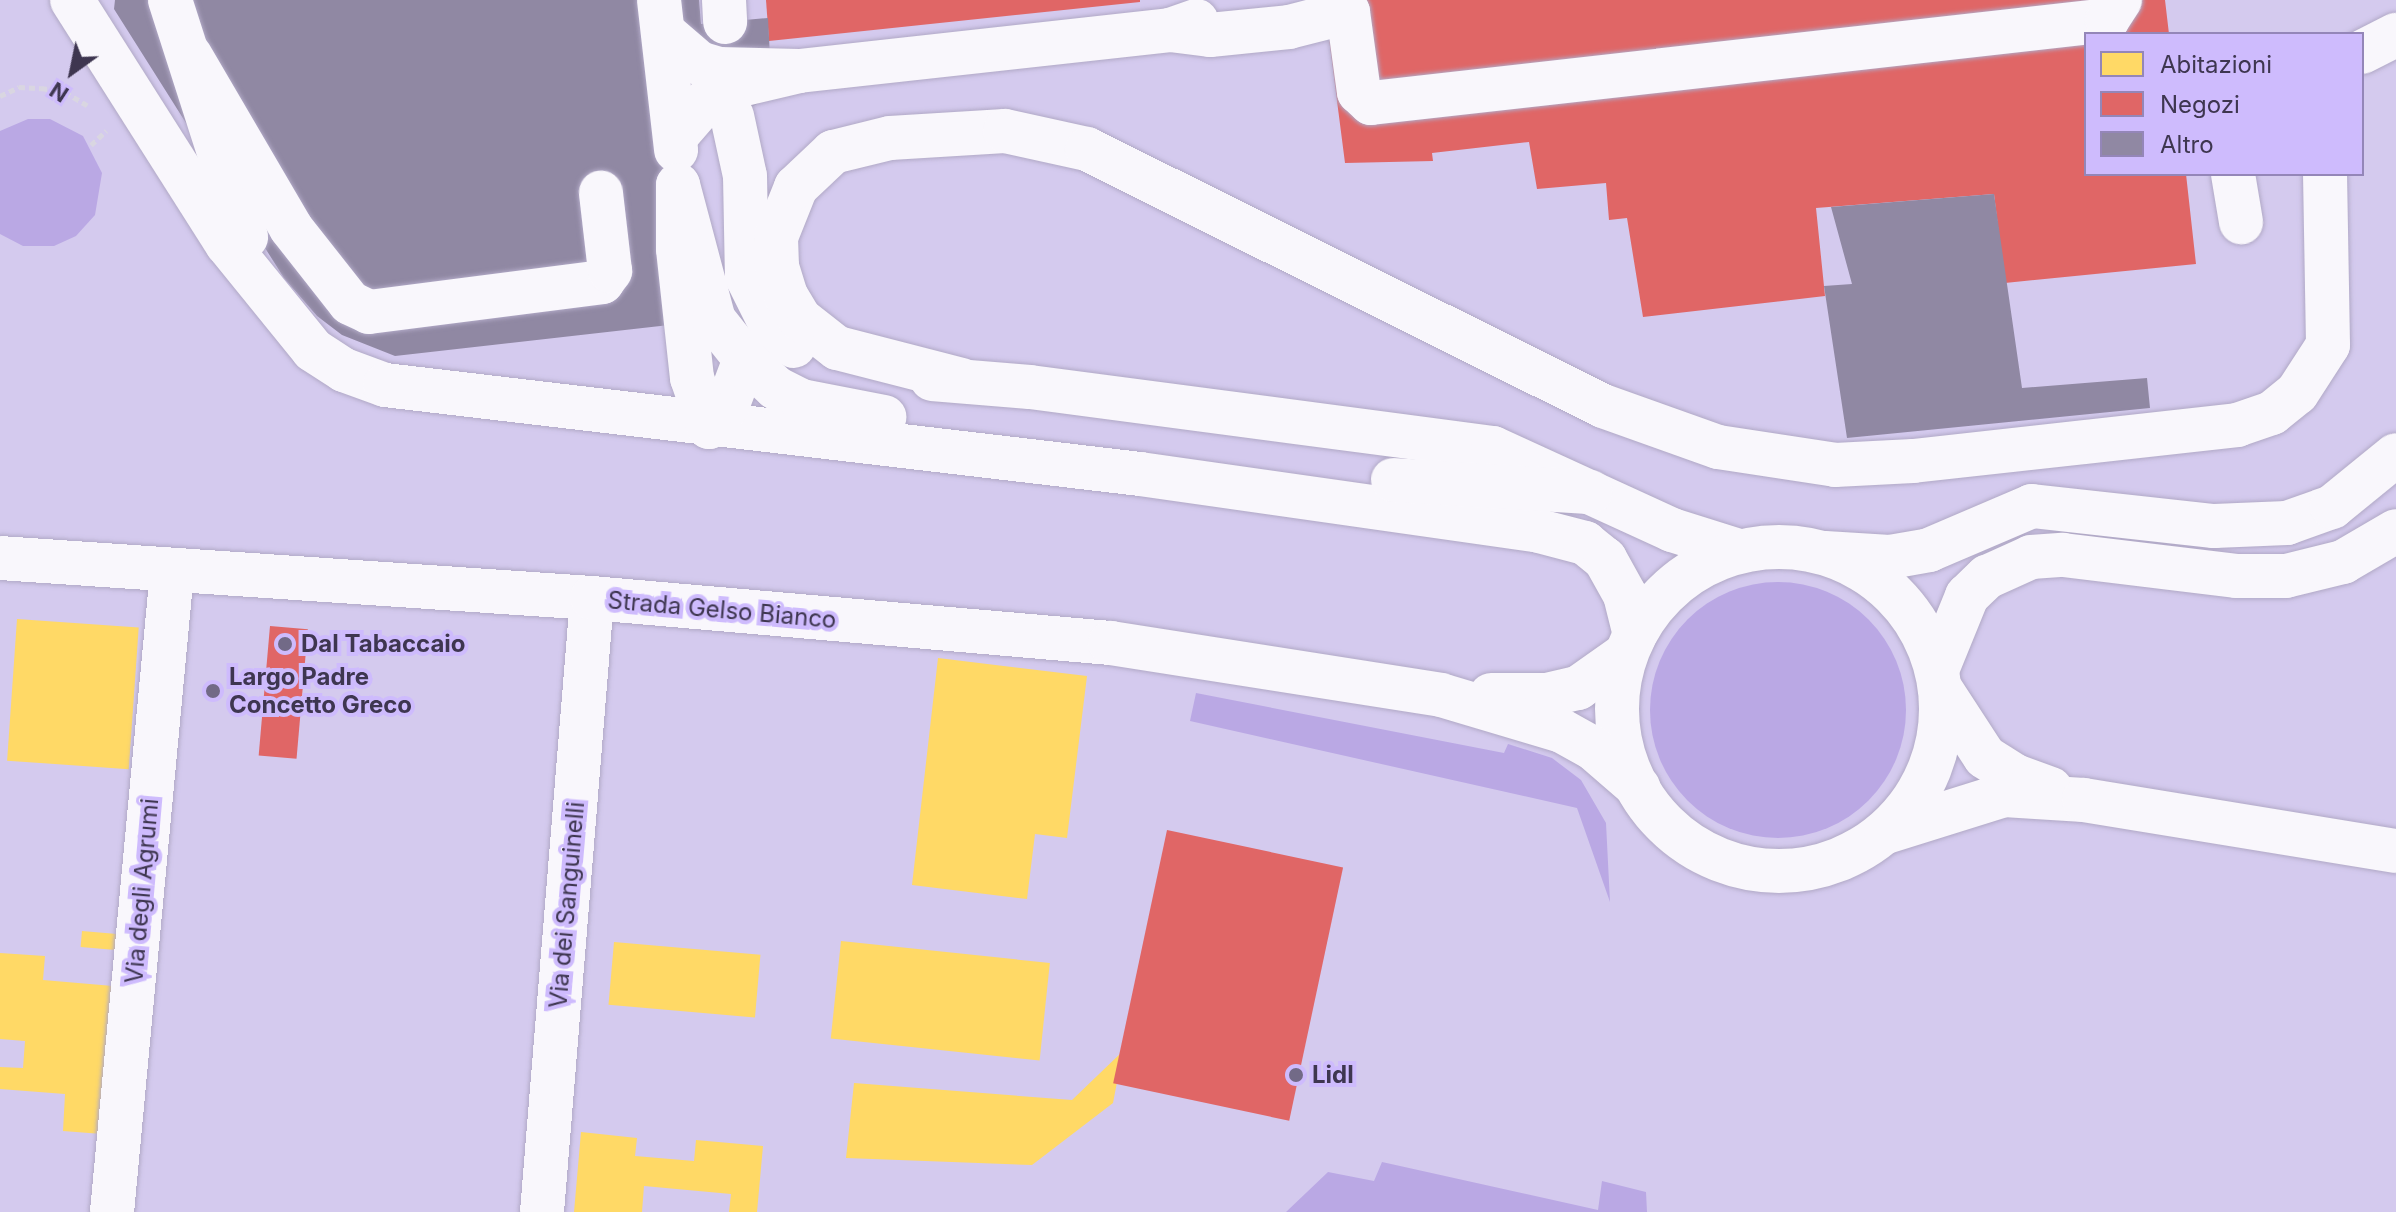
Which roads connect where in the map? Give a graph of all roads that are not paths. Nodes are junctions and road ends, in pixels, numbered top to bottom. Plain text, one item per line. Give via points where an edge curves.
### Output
1 (72, 0) edge
2 (170, 0) edge
3 (1252, 0) edge
4 (1278, 0) edge
5 (2120, 0) edge
6 (661, 16) edge
7 (1325, 16) junction
8 (1170, 30) junction
9 (2396, 35) edge
10 (2364, 51) edge
11 (190, 55) junction
12 (799, 71) junction
13 (732, 116) dead end
14 (676, 136) junction
15 (2233, 176) edge
16 (2325, 176) edge
17 (678, 185) junction
18 (601, 193) dead end
19 (2241, 222) dead end
20 (281, 313) junction
21 (745, 359) junction
22 (962, 380) junction
23 (709, 427) junction
24 (2396, 455) edge
25 (1591, 492) junction
26 (2396, 531) edge
27 (1739, 551) junction
28 (1825, 553) junction
29 (0, 558) edge
30 (172, 571) junction
31 (592, 598) junction
32 (1630, 645) junction
33 (1938, 679) junction
34 (1441, 695) junction
35 (1638, 787) junction
36 (2084, 800) junction
37 (1884, 833) junction
38 (2396, 851) edge
39 (112, 1212) edge
40 (542, 1212) edge

1 - 20 main road via 227,244
2 - 11 main road
3 - 8 main road via 1241,12
4 - 7 main road via 1282,6
5 - 7 main road via 2107,20 1371,103 1359,92 1348,12
6 - 12 main road via 699,63 719,69
6 - 14 main road
7 - 8 main road via 1289,27 1210,35
8 - 12 main road
9 - 10 main road
11 - 18 main road via 291,228 350,303 369,312 602,282 610,271
11 - 20 main road via 229,196
12 - 14 main road via 715,91
13 - 22 main road via 745,176 747,277 770,323 821,363 850,372
14 - 17 main road
15 - 19 main road
16 - 22 main road via 2328,345 2297,393 2272,413 2237,425 1835,465 1718,447 1603,406 1087,149 1005,131 890,138 833,152 796,187 776,237 786,296 800,319 837,348
17 - 21 main road via 714,320
17 - 23 main road via 678,249 692,378
20 - 23 main road via 313,350 344,370 385,385
21 - 23 main road via 727,407
21 - 25 main road via 776,388 832,411 1422,484
22 - 25 main road via 1432,437 1493,448
23 - 32 main road via 1140,474 1539,531 1585,543 1605,559 1625,595
24 - 28 main road via 2332,507 2287,523 2214,526 2032,506 1929,550 1890,557
25 - 27 main road via 1672,530
26 - 33 main road via 2343,562 2286,576 2236,576 2063,555 2031,557 1987,577 1967,596
27 - 28 main road via 1768,547
27 - 32 main road via 1677,582
28 - 33 main road via 1875,578 1896,597 1928,644
29 - 30 main road, Strada Gelso Bianco
30 - 31 main road, Strada Gelso Bianco
30 - 39 main road, Via degli Agrumi
31 - 34 main road, Strada Gelso Bianco via 1110,643
31 - 40 main road, Via dei Sanguinelli
32 - 34 main road, Strada Gelso Bianco via 1578,688 1547,695
32 - 35 main road via 1618,695 1619,736
33 - 36 main road via 1985,757 2015,776
33 - 37 main road via 1940,728 1931,767
34 - 35 main road, Strada Gelso Bianco via 1562,731 1593,748
35 - 37 main road via 1682,838 1747,868 1819,866
36 - 37 main road via 2004,795
36 - 38 main road

